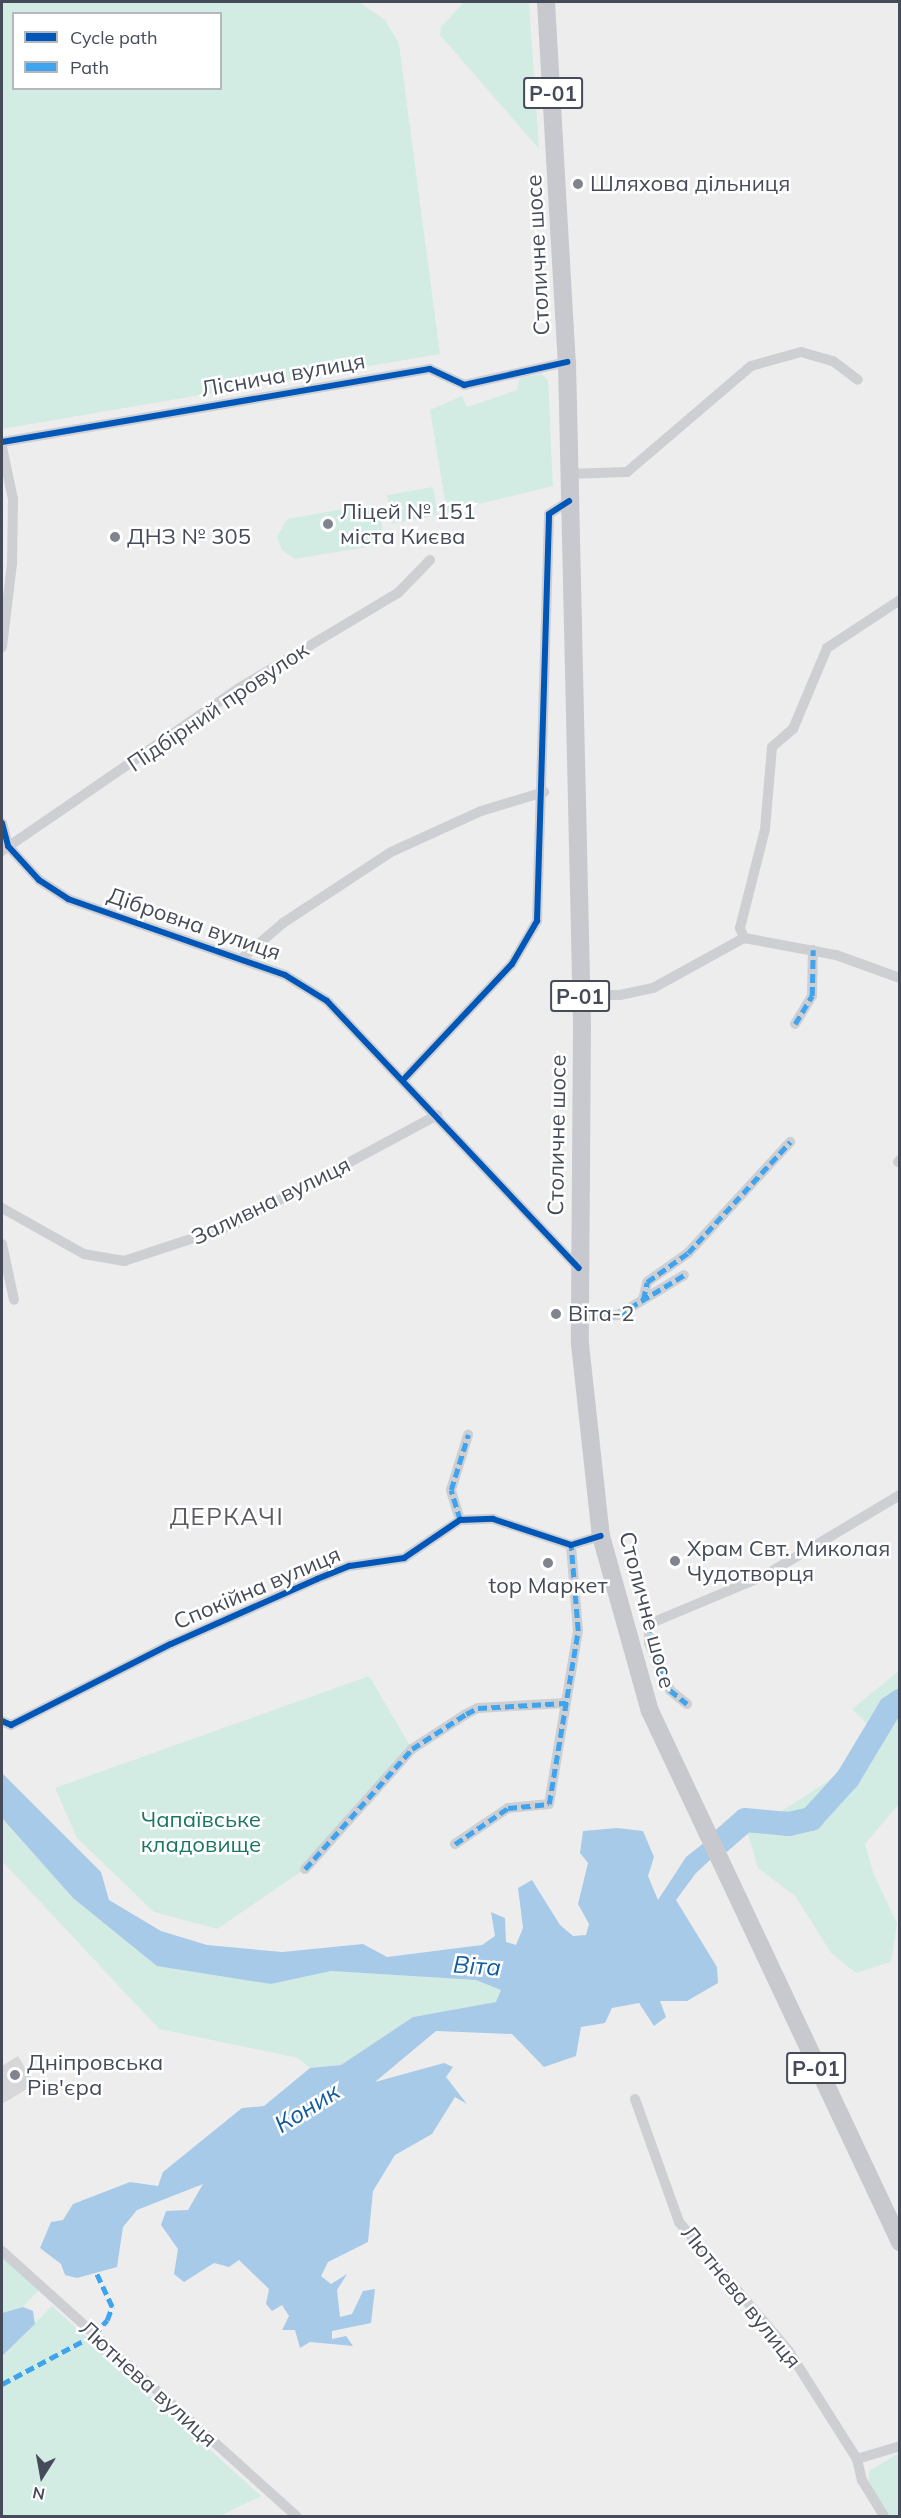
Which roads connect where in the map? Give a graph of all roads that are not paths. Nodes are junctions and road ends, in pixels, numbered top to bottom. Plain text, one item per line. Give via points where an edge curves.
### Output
1 (546, 2) edge
2 (567, 362) junction
3 (858, 380) dead end
4 (2, 445) edge
5 (568, 474) junction
6 (569, 501) junction
7 (430, 560) dead end
8 (7, 566) edge
9 (900, 600) edge
10 (2, 647) edge
11 (544, 792) junction
12 (2, 823) edge
13 (5, 849) edge
14 (744, 938) junction
15 (813, 950) junction
16 (241, 959) junction
17 (900, 978) edge
18 (580, 995) junction
19 (795, 1024) dead end
20 (403, 1080) junction
21 (437, 1115) junction
22 (790, 1142) dead end
23 (2, 1209) edge
24 (2, 1244) edge
25 (579, 1268) junction
26 (684, 1275) dead end
27 (14, 1300) dead end
28 (643, 1300) junction
29 (580, 1317) junction
30 (468, 1435) dead end
31 (900, 1495) edge
32 (460, 1520) junction
33 (601, 1536) junction
34 (572, 1545) junction
35 (566, 1703) junction
36 (687, 1704) dead end
37 (2, 1721) edge
38 (455, 1844) dead end
39 (305, 1869) dead end
40 (635, 2099) dead end
41 (900, 2242) edge
42 (2, 2251) edge
43 (900, 2446) edge
44 (857, 2459) junction
45 (296, 2517) edge
46 (884, 2517) edge

1 - 2 main road, Столичне шосе / Р-01
2 - 4 street, Ліснича вулиця via 464,385 429,369
2 - 5 main road, Столичне шосе / Р-01
3 - 5 street via 833,361 801,352 751,366 627,472
4 - 8 street via 13,499
5 - 6 main road, Столичне шосе / Р-01
6 - 11 street via 549,514
6 - 18 main road, Столичне шосе / Р-01
7 - 13 street, Підбірний провулок via 398,592 239,688
8 - 10 street
9 - 14 street via 827,648 793,729 772,747 765,829 740,928
11 - 16 street via 481,811 391,852 283,923
11 - 20 street via 537,921 512,964
12 - 13 street, Дібровна вулиця
13 - 16 street, Дібровна вулиця via 39,880 68,899
14 - 15 street
14 - 18 street via 653,988 621,995
15 - 17 street
15 - 19 street via 812,996
16 - 20 street, Дібровна вулиця via 285,975 327,1001
18 - 25 main road, Столичне шосе / Р-01
20 - 21 street, Дібровна вулиця
21 - 23 street, Заливна вулиця via 233,1225 124,1260 84,1254
21 - 25 street, Дібровна вулиця
22 - 28 street via 688,1253 647,1282
24 - 27 street
25 - 29 main road, Столичне шосе / Р-01
26 - 28 street
28 - 29 street via 618,1315
29 - 33 main road, Столичне шосе / Р-01 via 584,1412
30 - 32 street via 451,1490
31 - 36 street via 764,1576 649,1624 650,1643 670,1690
32 - 34 street via 493,1519
32 - 37 street, Спокійна вулиця via 405,1558 350,1566 317,1579 171,1644 11,1725
33 - 34 street
33 - 41 main road, Столичне шосе / Р-01 via 628,1648 685,1792
34 - 35 street via 578,1631
35 - 38 street via 549,1803 508,1808
35 - 39 street via 478,1708 466,1714 412,1749
40 - 44 street, Лютнева вулиця via 679,2222 788,2350
42 - 45 street, Лютнева вулиця
43 - 44 street
44 - 46 street, Лютнева вулиця via 862,2480

